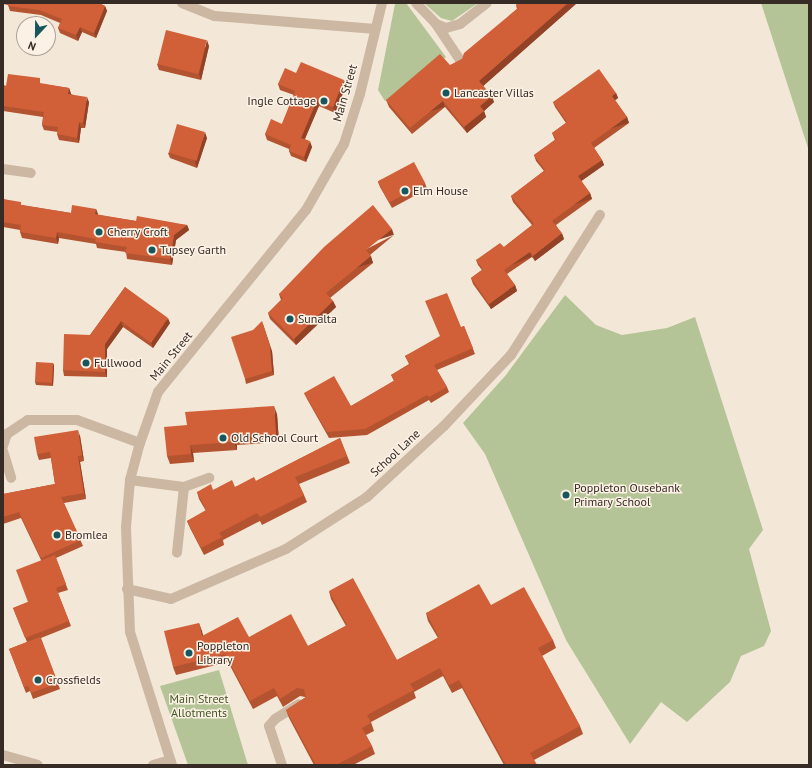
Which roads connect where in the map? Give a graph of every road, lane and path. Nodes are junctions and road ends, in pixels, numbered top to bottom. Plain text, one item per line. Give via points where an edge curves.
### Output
1 (182, 3) edge
2 (382, 3) edge
3 (416, 3) edge
4 (487, 3) edge
5 (436, 24) junction
6 (375, 30) junction
7 (460, 60) edge
8 (3, 169) edge
9 (31, 173) dead end
10 (600, 215) dead end
11 (140, 443) junction
12 (3, 446) edge
13 (3, 451) edge
14 (11, 478) dead end
15 (209, 478) dead end
16 (130, 480) junction
17 (184, 487) junction
18 (177, 553) dead end
19 (127, 589) junction
20 (303, 702) edge
21 (3, 755) edge
22 (171, 762) edge
23 (38, 765) edge
24 (153, 765) edge
25 (282, 765) edge

1 - 6 street via 215,16
2 - 6 street, Main Street
3 - 5 street
4 - 5 street via 460,24 446,28
5 - 7 street
6 - 11 street, Main Street via 360,94 340,150 306,210 158,392
8 - 9 street
10 - 19 street, School Lane via 511,355 444,426 367,497 286,549 171,599
11 - 12 street via 77,420 28,420 7,434
11 - 16 street, Main Street
13 - 14 street
15 - 17 street
16 - 17 street
16 - 19 street, Main Street via 126,527
17 - 18 street
19 - 22 street, Main Street via 132,646
20 - 25 street via 275,719 270,726
21 - 23 street
22 - 24 street

